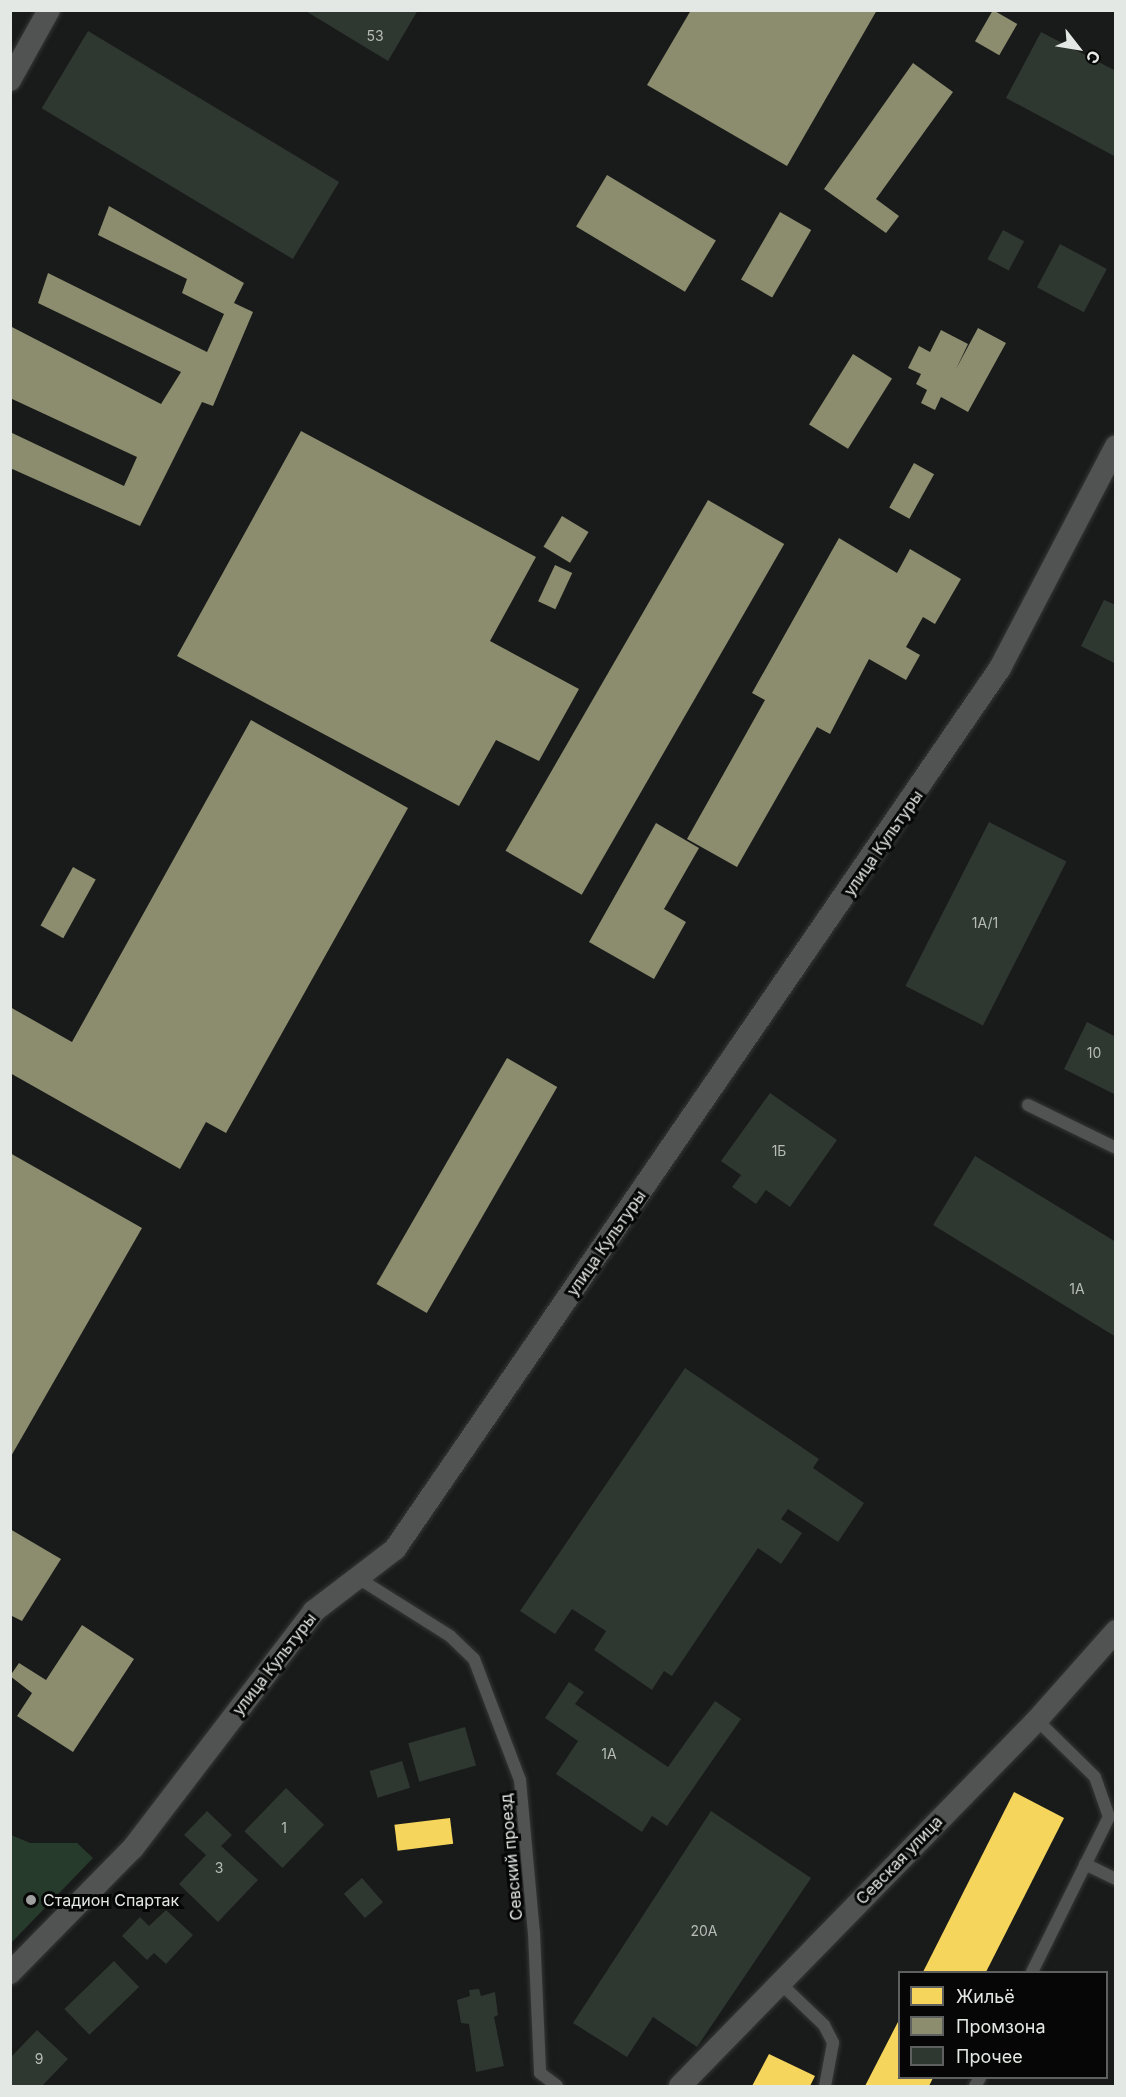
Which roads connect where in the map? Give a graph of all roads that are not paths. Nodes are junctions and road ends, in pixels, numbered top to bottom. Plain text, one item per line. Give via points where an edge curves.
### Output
1 (49, 10) edge
2 (10, 81) edge
3 (1116, 446) edge
4 (1028, 1105) dead end
5 (1116, 1148) edge
6 (358, 1578) junction
7 (1116, 1631) edge
8 (1037, 1720) junction
9 (1085, 1864) junction
10 (1116, 1879) edge
11 (1032, 1971) edge
12 (10, 1973) edge
13 (780, 1983) junction
14 (557, 2086) edge
15 (680, 2086) edge
16 (825, 2086) edge

1 - 2 street
3 - 6 street, улица Культуры via 1000,668 932,772 395,1549
4 - 5 lane
6 - 12 street, улица Культуры via 314,1611 133,1848
6 - 14 lane, Севский проезд via 450,1636 474,1659 520,1780 534,1933 540,2073
7 - 8 street, Севская улица
8 - 9 lane via 1095,1776 1104,1795 1108,1817
8 - 13 street, Севская улица
9 - 10 lane
9 - 11 lane
13 - 15 street, Севская улица
13 - 16 lane via 824,2025 833,2043

